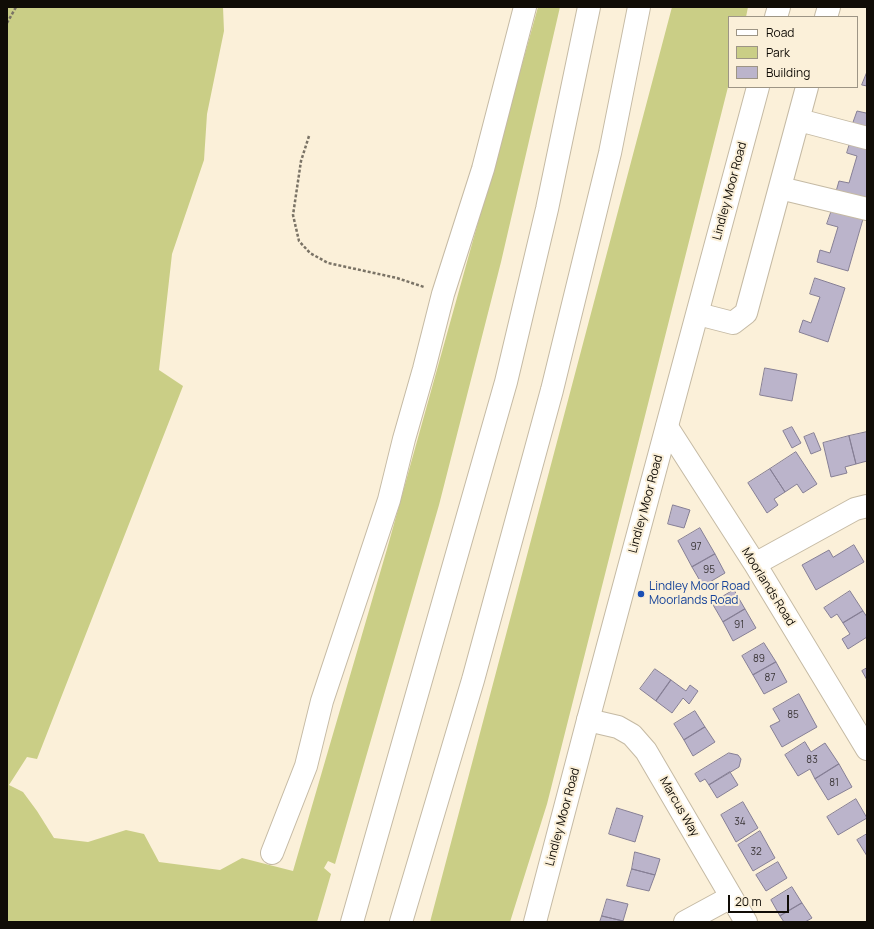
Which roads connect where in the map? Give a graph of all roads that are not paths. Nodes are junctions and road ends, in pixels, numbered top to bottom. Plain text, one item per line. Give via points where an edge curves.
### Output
1 (525, 7) edge
2 (589, 7) edge
3 (639, 7) edge
4 (758, 88) edge
5 (807, 88) edge
6 (799, 120) junction
7 (867, 138) edge
8 (780, 188) junction
9 (867, 209) edge
10 (698, 314) junction
11 (666, 427) junction
12 (867, 506) edge
13 (755, 564) junction
14 (588, 720) junction
15 (867, 750) edge
16 (272, 853) dead end
17 (731, 897) junction
18 (352, 922) edge
19 (401, 922) edge
20 (536, 922) edge
21 (685, 922) edge
22 (746, 922) edge

1 - 16 main road via 483,169 443,294 389,500 322,701 306,766
2 - 18 main road via 547,209 506,382
3 - 19 main road via 610,153 552,390 473,680
4 - 10 main road, Lindley Moor Road
5 - 6 main road
6 - 7 main road
6 - 8 main road
8 - 9 main road
8 - 10 main road via 746,313 733,323
10 - 11 main road, Lindley Moor Road
11 - 13 main road, Moorlands Road
11 - 14 main road, Lindley Moor Road
12 - 13 main road via 855,509
13 - 15 main road, Moorlands Road
14 - 17 main road, Marcus Way via 618,727 632,735 646,751
14 - 20 main road, Lindley Moor Road
17 - 21 main road
17 - 22 main road, Marcus Way

